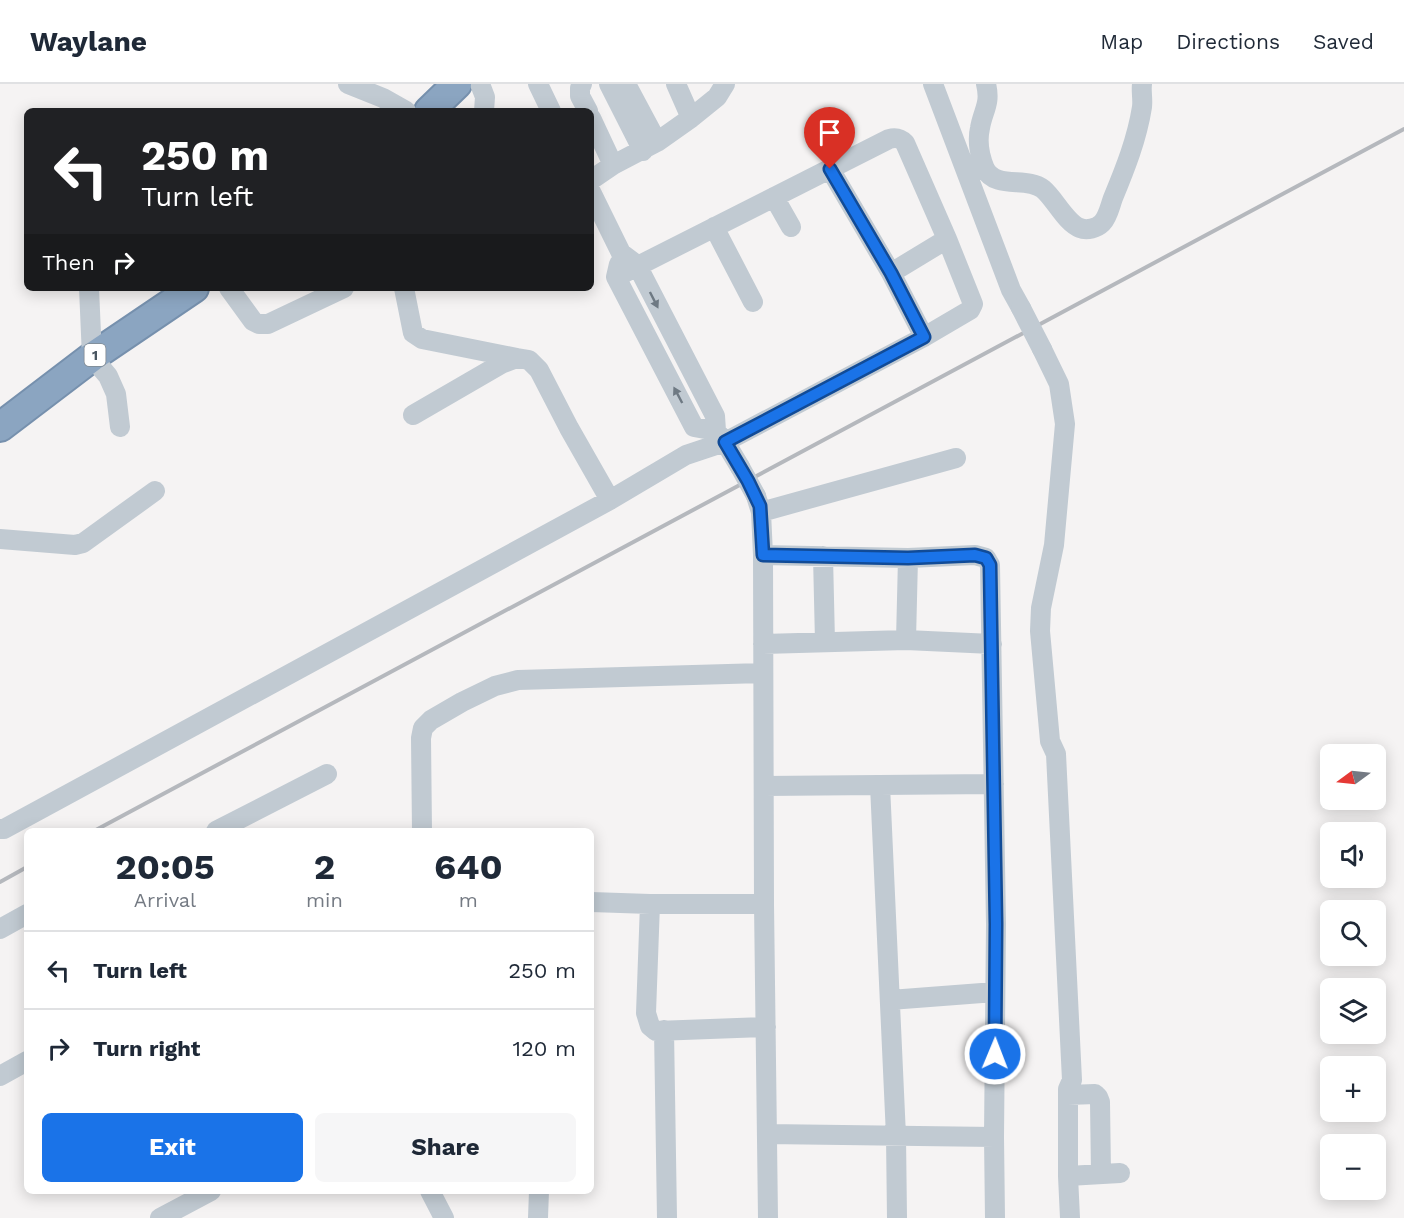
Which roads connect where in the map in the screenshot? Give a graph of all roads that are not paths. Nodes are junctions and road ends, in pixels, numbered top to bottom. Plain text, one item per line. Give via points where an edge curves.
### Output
1 (348, 84) edge
2 (458, 84) edge
3 (480, 84) edge
4 (538, 84) edge
5 (582, 84) edge
6 (609, 84) edge
7 (626, 84) edge
8 (676, 84) edge
9 (933, 84) edge
10 (986, 84) edge
11 (1142, 84) edge
12 (718, 88) edge
13 (401, 108) edge
14 (432, 108) edge
15 (484, 108) edge
16 (550, 108) edge
17 (586, 108) edge
18 (692, 118) junction
19 (594, 124) edge
20 (650, 146) junction
21 (613, 165) junction
22 (830, 169) junction
23 (594, 178) edge
24 (774, 197) junction
25 (594, 198) edge
26 (714, 227) junction
27 (791, 227) dead end
28 (948, 239) junction
29 (621, 253) junction
30 (637, 266) junction
31 (891, 273) junction
32 (616, 277) junction
33 (89, 291) edge
34 (190, 291) edge
35 (231, 291) edge
36 (338, 291) edge
37 (405, 291) edge
38 (753, 302) dead end
39 (924, 337) junction
40 (92, 357) junction
41 (517, 358) junction
42 (413, 415) dead end
43 (0, 427) edge
44 (120, 428) dead end
45 (721, 436) junction
46 (956, 458) dead end
47 (155, 491) dead end
48 (610, 500) junction
49 (758, 504) junction
50 (0, 538) edge
51 (763, 555) junction
52 (823, 556) junction
53 (908, 558) junction
54 (906, 640) junction
55 (825, 642) junction
56 (763, 644) junction
57 (992, 644) junction
58 (763, 673) junction
59 (327, 774) dead end
60 (994, 784) junction
61 (880, 785) junction
62 (764, 786) junction
63 (237, 826) edge
64 (422, 828) edge
65 (0, 829) edge
66 (594, 902) edge
67 (650, 904) junction
68 (764, 904) junction
69 (24, 916) edge
70 (0, 929) edge
71 (995, 992) junction
72 (890, 1000) junction
73 (766, 1027) junction
74 (664, 1030) junction
75 (24, 1063) edge
76 (0, 1076) edge
77 (1068, 1092) junction
78 (767, 1134) junction
79 (896, 1136) junction
80 (994, 1137) junction
81 (1068, 1176) junction
82 (205, 1194) edge
83 (432, 1194) edge
84 (539, 1194) edge
85 (160, 1218) edge
86 (444, 1218) edge
87 (538, 1218) edge
88 (667, 1218) edge
89 (768, 1218) edge
90 (897, 1218) edge
91 (995, 1218) edge
92 (1070, 1218) edge

1 - 13 street
2 - 14 highway
3 - 15 street
4 - 16 street
5 - 17 street via 580,96
6 - 20 street
7 - 20 street
8 - 18 street
9 - 77 street, bridge via 1011,290 1059,384 1065,424 1054,545 1040,631 1050,741 1046,754 1061,1083
10 - 11 street via 988,105 979,144 985,169 997,180 1039,185 1071,222 1086,230 1101,223 1122,179 1142,106
12 - 18 street
18 - 20 street
19 - 21 street
20 - 21 street
21 - 23 street
22 - 24 street
22 - 28 street via 889,139 902,139
22 - 31 street
24 - 26 street
24 - 27 street
25 - 29 street
26 - 30 street
26 - 38 street
28 - 31 street
28 - 39 street via 973,304 970,310
29 - 30 street
29 - 32 street
30 - 32 street
30 -> 45 street
31 - 39 street
45 -> 32 street via 694,427
33 - 40 street
34 - 40 highway, 1
35 - 36 street via 259,324 268,324
37 - 41 street via 413,333 422,339
39 - 45 street
40 - 43 highway, 1
40 - 44 street via 108,376 116,394
41 - 42 street
41 - 48 street via 529,360 539,370
45 - 48 street
45 - 49 street, bridge
46 - 49 street
47 - 50 street via 83,543
48 - 65 street
49 - 51 street
51 - 52 street
51 - 56 street
52 - 53 street
52 - 55 street
53 - 54 street
53 - 57 street via 986,558 990,565
54 - 55 street
54 - 57 street
55 - 56 street
56 - 58 street
57 - 60 street
58 - 62 street
58 - 64 street via 518,680 486,690 423,728
59 - 63 street
60 - 61 street
60 - 71 street
61 - 62 street
61 - 72 street
62 - 68 street
66 - 67 street
67 - 68 street
67 - 74 street via 646,1013 650,1026 656,1031
68 - 73 street
69 - 70 street
71 - 72 street
71 - 80 street
72 - 79 street
73 - 74 street
73 - 78 street
74 - 88 street
75 - 76 street
77 - 81 street
77 - 81 street via 1098,1097 1111,1173
78 - 79 street
78 - 89 street
79 - 80 street
79 - 90 street
80 - 91 street
81 - 92 street
82 - 85 street
83 - 86 street
84 - 87 street

